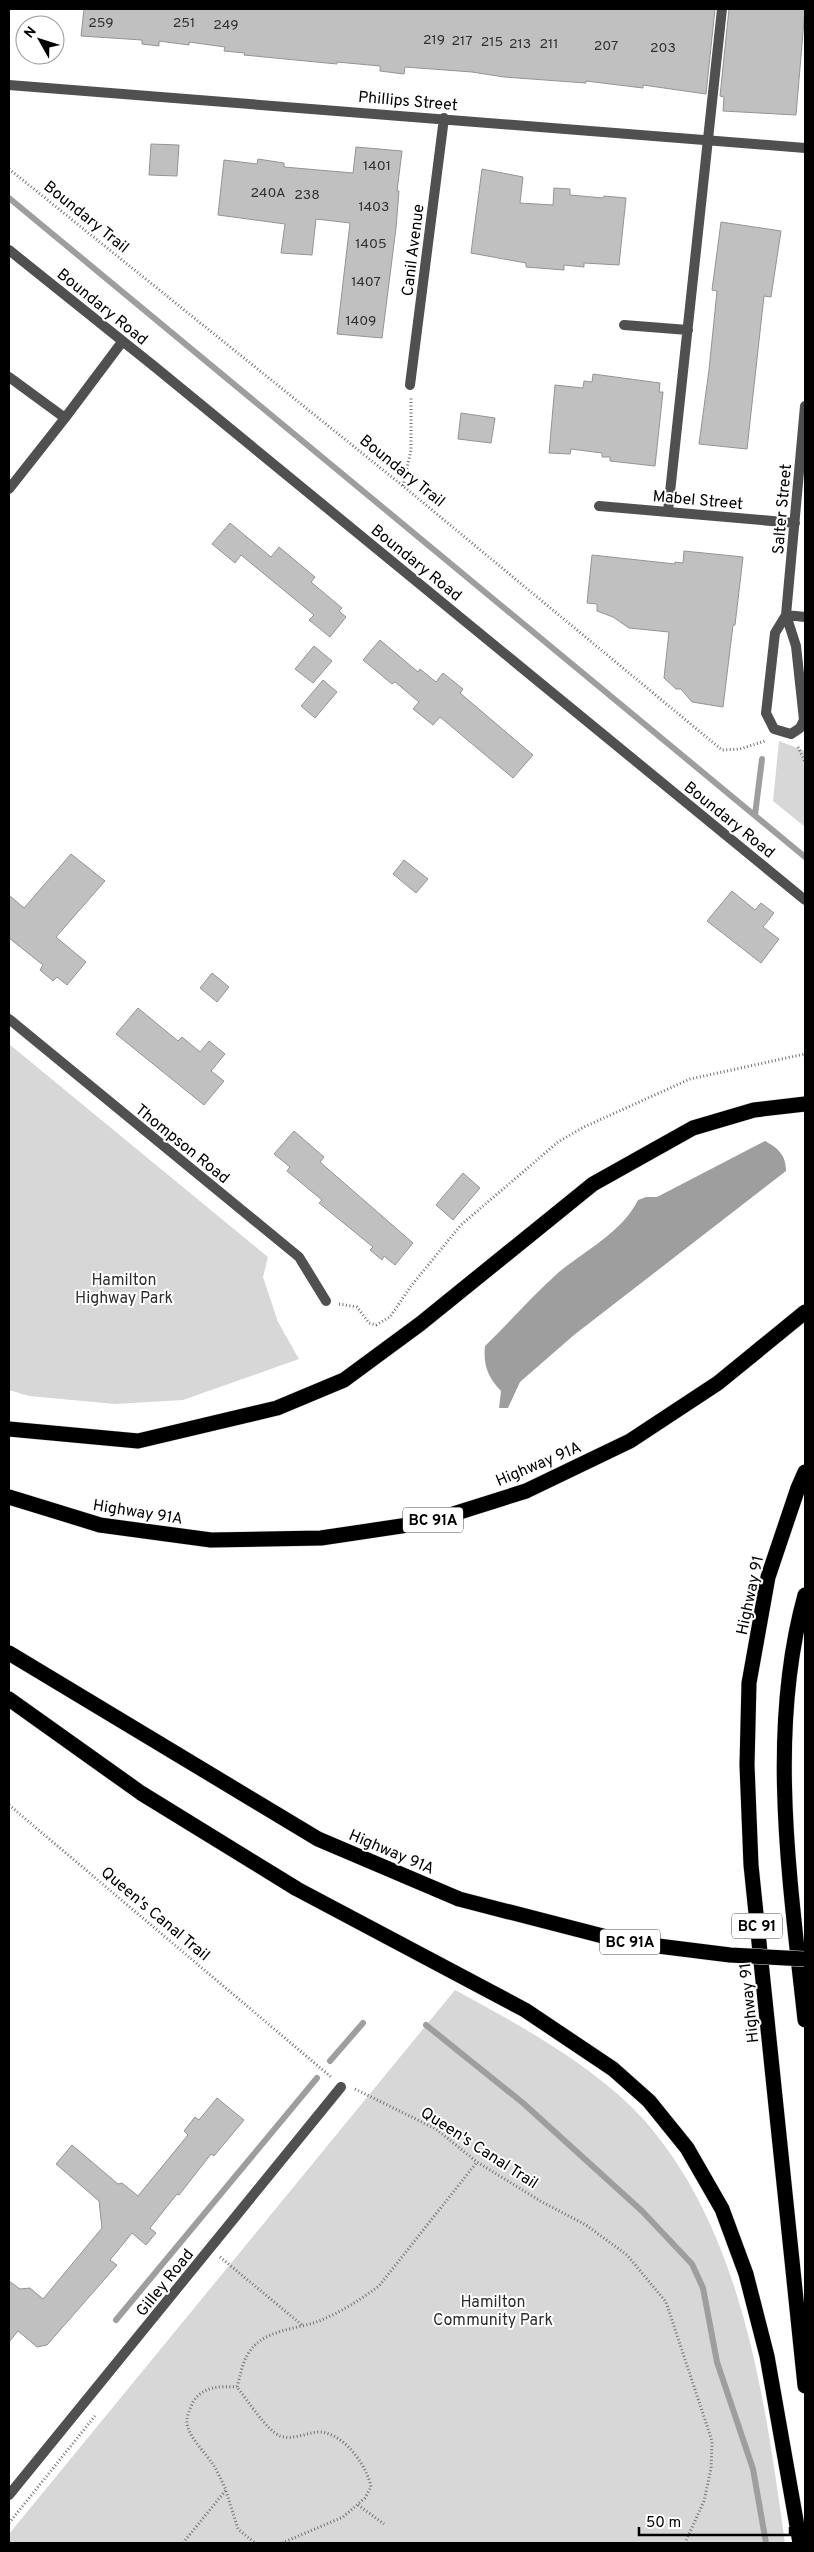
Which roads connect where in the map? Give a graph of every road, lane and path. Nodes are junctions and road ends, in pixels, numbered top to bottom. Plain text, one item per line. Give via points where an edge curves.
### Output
1 (722, 9) edge
2 (9, 85) edge
3 (444, 118) junction
4 (708, 141) junction
5 (805, 148) edge
6 (9, 169) edge
7 (9, 250) edge
8 (624, 325) dead end
9 (688, 330) junction
10 (122, 342) junction
11 (9, 377) edge
12 (410, 385) joint
13 (805, 406) edge
14 (65, 418) junction
15 (403, 486) junction
16 (9, 489) edge
17 (599, 506) dead end
18 (668, 511) junction
19 (795, 523) junction
20 (786, 615) junction
21 (805, 617) edge
22 (791, 734) junction
23 (805, 900) edge
24 (9, 1020) edge
25 (805, 1054) edge
26 (805, 1104) edge
27 (326, 1301) joint
28 (805, 1312) edge
29 (9, 1429) edge
30 (805, 1472) edge
31 (9, 1497) edge
32 (805, 1594) edge
33 (9, 1654) edge
34 (9, 1699) edge
35 (9, 1805) edge
36 (805, 1959) edge
37 (805, 2020) edge
38 (341, 2087) junction
39 (477, 2162) junction
40 (210, 2249) junction
41 (302, 2325) junction
42 (805, 2386) edge
43 (237, 2387) junction
44 (95, 2416) dead end
45 (226, 2490) junction
46 (9, 2494) edge
47 (358, 2505) junction
48 (9, 2523) edge
49 (384, 2524) dead end
50 (183, 2543) edge
51 (255, 2543) edge
52 (282, 2543) edge
53 (685, 2543) edge
54 (800, 2543) edge

1 - 4 street
2 - 3 street, Phillips Street
3 - 4 street, Phillips Street
3 - 12 street, Canil Avenue
4 - 5 street, Phillips Street
4 - 9 street
6 - 15 path, Boundary Trail
7 - 10 street, Boundary Road
8 - 9 street
9 - 18 street
10 - 14 street
10 - 23 street, Boundary Road
11 - 14 street
12 - 15 path via 411,450
13 - 19 street, Salter Street
14 - 16 street
15 - 22 path, Boundary Trail via 722,750 740,749
17 - 18 street, Mabel Street
18 - 19 street, Mabel Street
19 - 20 street, Salter Street
20 - 21 street
20 - 22 street, Salter Street via 796,646 804,710 800,728
20 - 22 street, Salter Street via 775,633 766,713 774,729
24 - 27 street, Thompson Road via 299,1257
25 - 27 path via 690,1079 558,1142 461,1225 390,1317 376,1325 369,1323 357,1307
26 - 29 highway via 754,1110 694,1128 593,1184 420,1324 344,1380 277,1408 138,1441
28 - 31 highway, Highway 91A / BC 91A via 718,1383 630,1441 526,1491 428,1522 321,1538 211,1540 100,1524
30 - 42 highway, Highway 91 / BC 91 via 768,1577 750,1683 747,1765 751,1865
32 - 37 highway, BC 91 via 788,1689 784,1768 788,1855
33 - 36 highway, Highway 91A / BC 91A, bridge via 318,1839 459,1899 626,1942 730,1955
34 - 54 highway via 141,1793 297,1889 525,2010 613,2069 648,2102 686,2148 722,2209 746,2274 766,2356
35 - 38 path, Queen's Canal Trail
38 - 39 path, Queen's Canal Trail via 359,2090 436,2129
38 - 40 street, Gilley Road
39 - 41 path via 378,2286 344,2309 317,2322
39 - 53 path, Queen's Canal Trail via 586,2225 627,2256 666,2302 712,2441 712,2469 704,2501
40 - 41 path
40 - 46 street, Gilley Road
41 - 43 path via 258,2343 248,2354
43 - 45 path via 206,2389 193,2404 187,2423 192,2437 215,2468
43 - 47 path via 278,2435 286,2437 322,2432 334,2436 348,2448 369,2477 371,2487
44 - 48 path
45 - 50 path
45 - 51 path via 238,2529
47 - 49 path
47 - 52 path via 343,2517

